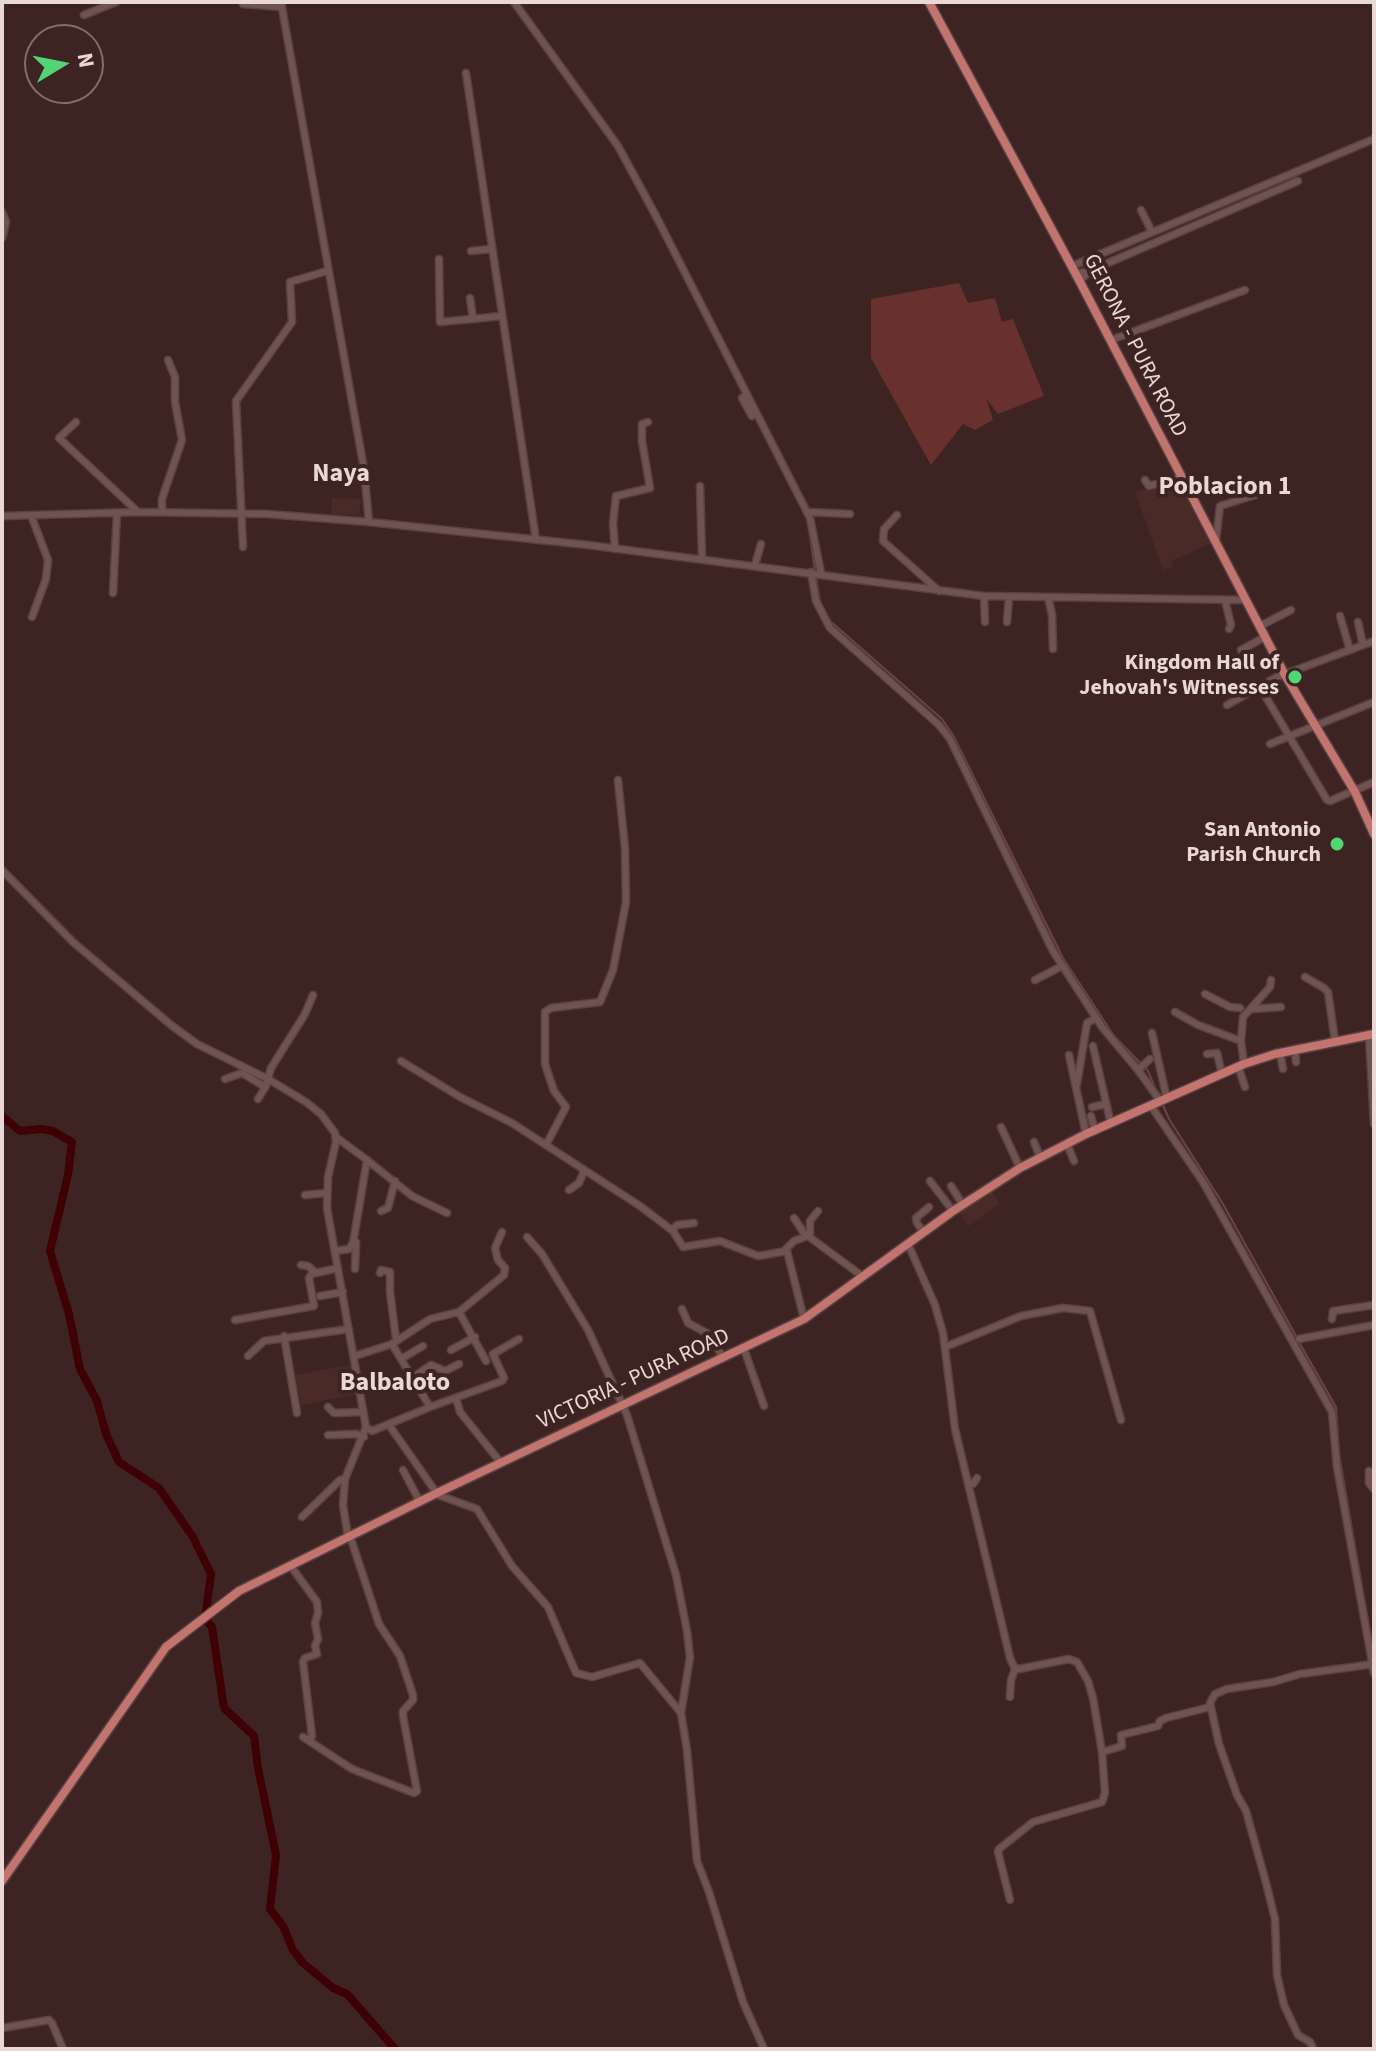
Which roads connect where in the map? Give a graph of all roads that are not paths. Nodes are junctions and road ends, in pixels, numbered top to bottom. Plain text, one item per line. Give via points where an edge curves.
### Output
1 (116, 2) edge
2 (514, 2) edge
3 (929, 2) edge
4 (243, 4) dead end
5 (282, 4) edge
6 (84, 15) dead end
7 (466, 73) dead end
8 (1374, 139) edge
9 (1298, 181) dead end
10 (1141, 210) dead end
11 (2, 212) edge
12 (1152, 232) junction
13 (2, 238) edge
14 (491, 249) junction
15 (471, 251) dead end
16 (439, 259) dead end
17 (327, 271) junction
18 (1076, 273) junction
19 (1245, 290) dead end
20 (470, 298) dead end
21 (502, 316) junction
22 (473, 319) junction
23 (1111, 340) junction
24 (168, 360) dead end
25 (746, 395) junction
26 (752, 416) dead end
27 (76, 422) dead end
28 (648, 422) dead end
29 (1181, 477) junction
30 (1145, 480) dead end
31 (700, 486) dead end
32 (1255, 495) dead end
33 (138, 512) junction
34 (162, 512) junction
35 (807, 512) junction
36 (117, 513) junction
37 (241, 514) junction
38 (850, 514) dead end
39 (31, 515) junction
40 (897, 515) dead end
41 (2, 516) edge
42 (369, 522) junction
43 (536, 540) junction
44 (761, 544) dead end
45 (1215, 544) junction
46 (243, 547) dead end
47 (615, 549) junction
48 (702, 558) junction
49 (755, 565) junction
50 (811, 572) junction
51 (821, 573) junction
52 (939, 591) junction
53 (113, 593) dead end
54 (984, 596) junction
55 (1009, 597) junction
56 (1048, 597) junction
57 (1225, 600) junction
58 (1246, 600) junction
59 (1291, 610) dead end
60 (1340, 616) dead end
61 (32, 617) dead end
62 (985, 622) dead end
63 (1007, 622) dead end
64 (1358, 622) dead end
65 (1260, 626) junction
66 (1229, 629) dead end
67 (1265, 637) junction
68 (1374, 641) edge
69 (1363, 645) junction
70 (1053, 649) dead end
71 (1241, 650) dead end
72 (1350, 650) junction
73 (1285, 675) junction
74 (1260, 687) junction
75 (1374, 702) edge
76 (1227, 705) dead end
77 (1315, 725) junction
78 (1288, 736) junction
79 (1270, 744) dead end
80 (618, 780) dead end
81 (1374, 782) edge
82 (1355, 792) junction
83 (1374, 834) edge
84 (2, 870) edge
85 (1062, 966) junction
86 (1305, 977) dead end
87 (1035, 980) dead end
88 (1271, 980) dead end
89 (1205, 994) dead end
90 (313, 995) dead end
91 (1281, 1007) dead end
92 (1251, 1009) junction
93 (1175, 1012) dead end
94 (1243, 1017) junction
95 (1096, 1018) junction
96 (1152, 1033) dead end
97 (1371, 1035) edge
98 (1241, 1041) junction
99 (1335, 1041) junction
100 (1093, 1046) dead end
101 (1295, 1050) junction
102 (1280, 1053) junction
103 (1207, 1054) dead end
104 (1069, 1055) dead end
105 (1150, 1059) dead end
106 (1372, 1059) edge
107 (401, 1061) dead end
108 (1296, 1062) dead end
109 (1241, 1065) junction
110 (1283, 1069) dead end
111 (1073, 1070) junction
112 (1138, 1070) junction
113 (1061, 1072) dead end
114 (1222, 1074) junction
115 (225, 1079) dead end
116 (268, 1079) junction
117 (265, 1087) junction
118 (1076, 1087) junction
119 (1245, 1087) dead end
120 (1373, 1093) edge
121 (258, 1099) dead end
122 (1164, 1101) junction
123 (1106, 1104) junction
124 (1151, 1106) junction
125 (1092, 1107) dead end
126 (1091, 1116) dead end
127 (1111, 1124) junction
128 (1374, 1124) edge
129 (1001, 1127) dead end
130 (1090, 1132) junction
131 (336, 1137) junction
132 (1034, 1142) dead end
133 (1067, 1144) junction
134 (546, 1145) junction
135 (1040, 1157) junction
136 (367, 1160) junction
137 (1074, 1161) dead end
138 (1020, 1168) junction
139 (584, 1171) junction
140 (395, 1181) junction
141 (930, 1181) dead end
142 (951, 1186) dead end
143 (569, 1190) dead end
144 (326, 1193) junction
145 (305, 1195) dead end
146 (963, 1205) junction
147 (929, 1207) dead end
148 (381, 1211) dead end
149 (818, 1211) dead end
150 (953, 1211) junction
151 (447, 1213) dead end
152 (794, 1218) dead end
153 (694, 1223) dead end
154 (355, 1230) junction
155 (672, 1230) junction
156 (502, 1232) dead end
157 (924, 1233) junction
158 (808, 1236) junction
159 (527, 1237) dead end
160 (908, 1244) junction
161 (785, 1250) junction
162 (335, 1251) junction
163 (301, 1265) dead end
164 (338, 1268) junction
165 (355, 1269) dead end
166 (314, 1271) junction
167 (380, 1273) dead end
168 (862, 1276) junction
169 (343, 1292) junction
170 (320, 1296) dead end
171 (1374, 1305) edge
172 (682, 1309) dead end
173 (459, 1312) junction
174 (804, 1319) junction
175 (1332, 1319) dead end
176 (235, 1320) dead end
177 (1374, 1325) edge
178 (349, 1329) junction
179 (284, 1336) junction
180 (475, 1337) junction
181 (519, 1339) dead end
182 (1299, 1339) dead end
183 (394, 1342) junction
184 (423, 1346) dead end
185 (945, 1347) junction
186 (744, 1349) junction
187 (451, 1350) dead end
188 (248, 1356) dead end
189 (355, 1356) junction
190 (401, 1359) junction
191 (722, 1359) junction
192 (486, 1361) dead end
193 (459, 1364) dead end
194 (412, 1378) junction
195 (456, 1398) junction
196 (623, 1406) junction
197 (764, 1406) dead end
198 (328, 1407) dead end
199 (430, 1407) junction
200 (363, 1412) junction
201 (297, 1413) dead end
202 (1121, 1420) dead end
203 (389, 1425) junction
204 (368, 1429) junction
205 (328, 1435) dead end
206 (362, 1437) junction
207 (501, 1463) junction
208 (403, 1470) dead end
209 (1369, 1471) dead end
210 (977, 1478) dead end
211 (345, 1479) junction
212 (968, 1484) junction
213 (1374, 1489) edge
214 (437, 1493) junction
215 (420, 1502) junction
216 (302, 1517) dead end
217 (349, 1536) junction
218 (290, 1565) junction
219 (1373, 1664) edge
220 (1015, 1669) junction
221 (1374, 1673) edge
222 (1010, 1697) dead end
223 (1210, 1707) junction
224 (681, 1713) junction
225 (1102, 1752) junction
226 (2, 1881) edge
227 (1010, 1900) dead end
228 (2, 2028) edge
229 (63, 2049) edge
230 (764, 2049) edge
231 (1313, 2049) edge

1 - 6 street
2 - 25 street via 620,149
3 - 18 main road, GERONA - PURA ROAD
4 - 5 street
5 - 17 street
7 - 14 street
8 - 12 street
9 - 18 street
10 - 12 street
11 - 13 street
12 - 18 street
14 - 15 street
14 - 21 street
16 - 22 street via 440,322
17 - 37 street via 291,281 292,322 236,401
17 - 42 street
18 - 23 main road, GERONA - PURA ROAD
19 - 23 street
20 - 22 street
21 - 22 street
21 - 43 street
23 - 29 main road, GERONA - PURA ROAD
24 - 34 street via 182,440
25 - 26 street via 743,400
25 - 35 street
27 - 33 street via 59,438
28 - 47 street via 642,424 642,441 650,488 616,496
29 - 30 street via 1152,486
29 - 45 main road, GERONA - PURA ROAD
31 - 48 street
32 - 45 street via 1220,506
33 - 34 street
33 - 36 street
34 - 37 street
35 - 38 street
35 - 51 street
36 - 39 street
36 - 53 street
37 - 42 street
37 - 46 street
39 - 41 street
39 - 61 street via 48,560
40 - 52 street via 884,529 883,541
42 - 43 street
43 - 47 street
44 - 49 street
45 - 58 main road, GERONA - PURA ROAD
47 - 48 street
48 - 49 street
49 - 50 street
50 - 51 street
50 - 85 street via 816,601 830,628 950,739
51 - 52 street
52 - 54 street
54 - 55 street
54 - 62 street
55 - 56 street
55 - 63 street
56 - 57 street
56 - 70 street
57 - 58 street
57 - 66 street
58 - 65 main road, GERONA - PURA ROAD
59 - 65 street
60 - 72 street
64 - 69 street
65 - 67 main road, GERONA - PURA ROAD
67 - 71 street
67 - 73 main road, GERONA - PURA ROAD
68 - 69 street
69 - 72 street
72 - 73 street
73 - 74 street
73 - 77 main road, GERONA - PURA ROAD
74 - 76 street
74 - 78 street
75 - 77 street
77 - 78 street
77 - 82 main road, GERONA - PURA ROAD
78 - 79 street
78 - 82 street via 1327,800
80 - 134 street via 626,896 613,970 599,1003 545,1012 546,1068 566,1106
81 - 82 street
82 - 83 main road, GERONA - PURA ROAD
84 - 116 street via 73,942 164,1020 197,1044
85 - 87 street
85 - 95 street
86 - 99 street via 1328,992
88 - 92 street
89 - 94 street via 1240,1006
90 - 116 street
91 - 92 street
92 - 94 street
93 - 98 street
94 - 98 street
95 - 112 street
95 - 118 street via 1087,1023
96 - 122 street
97 - 99 main road, VICTORIA - PURA ROAD
97 - 106 street
98 - 109 street
99 - 101 main road, VICTORIA - PURA ROAD
100 - 123 street
101 - 102 main road, VICTORIA - PURA ROAD
101 - 108 street
102 - 109 main road, VICTORIA - PURA ROAD
102 - 110 street
103 - 114 street via 1217,1053
104 - 111 street
105 - 112 street
106 - 120 street
107 - 134 street
109 - 114 main road, VICTORIA - PURA ROAD
109 - 119 street
111 - 113 street
111 - 118 street
112 - 122 street
114 - 122 main road, VICTORIA - PURA ROAD
115 - 117 street via 242,1073
116 - 117 street
116 - 131 street via 317,1111
117 - 121 street
118 - 130 street
120 - 128 street
122 - 124 main road, VICTORIA - PURA ROAD
123 - 125 street
123 - 127 street
124 - 127 main road, VICTORIA - PURA ROAD
124 - 219 street via 1211,1194 1333,1416 1337,1467
126 - 130 street
127 - 130 main road, VICTORIA - PURA ROAD
129 - 138 street
130 - 133 main road, VICTORIA - PURA ROAD
131 - 136 street
131 - 144 street
132 - 135 street
133 - 135 main road, VICTORIA - PURA ROAD
133 - 137 street
134 - 139 street
135 - 138 main road, VICTORIA - PURA ROAD
136 - 140 street
136 - 154 street
138 - 146 main road, VICTORIA - PURA ROAD
139 - 143 street via 581,1182
139 - 155 street
140 - 148 street via 388,1208
140 - 151 street
141 - 150 street
142 - 146 street
144 - 145 street
144 - 162 street
146 - 150 main road, VICTORIA - PURA ROAD
147 - 157 street via 915,1221
149 - 158 street
150 - 157 main road, VICTORIA - PURA ROAD
152 - 158 street
153 - 155 street
154 - 162 street via 352,1247
154 - 165 street
155 - 161 street via 683,1247 720,1241 758,1256
156 - 173 street via 495,1248 504,1275
157 - 160 main road, VICTORIA - PURA ROAD
158 - 161 street
158 - 168 street
159 - 196 street via 588,1330
160 - 168 main road, VICTORIA - PURA ROAD
160 - 185 street via 935,1305
161 - 174 street
162 - 164 street
163 - 166 street
164 - 166 street
164 - 169 street
166 - 176 street via 309,1278 314,1306
167 - 183 street via 390,1272
168 - 174 main road, VICTORIA - PURA ROAD
169 - 170 street
169 - 178 street
171 - 175 street via 1333,1311
172 - 191 street via 688,1323 714,1337
173 - 180 street
173 - 183 street via 430,1319
174 - 186 main road, VICTORIA - PURA ROAD
177 - 182 street
178 - 179 street
178 - 189 street
179 - 188 street via 259,1343
179 - 201 street
180 - 187 street
180 - 192 street
181 - 195 street via 493,1354 504,1380
183 - 189 street
183 - 190 street
184 - 190 street
185 - 202 street via 1021,1316 1063,1308 1090,1311
185 - 212 street
186 - 191 main road, VICTORIA - PURA ROAD
186 - 197 street
189 - 200 street
190 - 194 street
191 - 196 main road, VICTORIA - PURA ROAD
193 - 194 street via 447,1371 431,1365
194 - 199 street
195 - 199 street
195 - 207 street via 460,1412
196 - 207 main road, VICTORIA - PURA ROAD
196 - 224 street via 683,1608 690,1657
198 - 200 street via 334,1413
199 - 203 street
200 - 204 street
203 - 204 street
203 - 214 street
204 - 206 street
205 - 206 street
206 - 211 street
207 - 214 main road, VICTORIA - PURA ROAD
208 - 215 street
209 - 213 street
210 - 212 street
211 - 216 street
211 - 217 street
212 - 220 street
214 - 215 main road, VICTORIA - PURA ROAD
214 - 224 street via 477,1509 515,1570 548,1607 576,1673 592,1677 642,1663
215 - 217 main road, VICTORIA - PURA ROAD
217 - 218 main road, VICTORIA - PURA ROAD
217 - 218 street via 379,1624 400,1656 413,1695 403,1716 414,1793 352,1769 305,1739 312,1736 303,1662 317,1654 318,1613 317,1602
218 - 226 main road, VICTORIA - PURA ROAD via 252,1583 172,1640
219 - 221 street
219 - 223 street via 1227,1689 1215,1694
220 - 222 street
220 - 225 street via 1077,1662 1093,1698
223 - 225 street via 1121,1735 1122,1746
223 - 231 street via 1275,1919 1284,2005 1298,2035
224 - 230 street via 697,1861 743,2002
225 - 227 street via 1102,1802 1033,1822 999,1849
228 - 229 street via 49,2020

